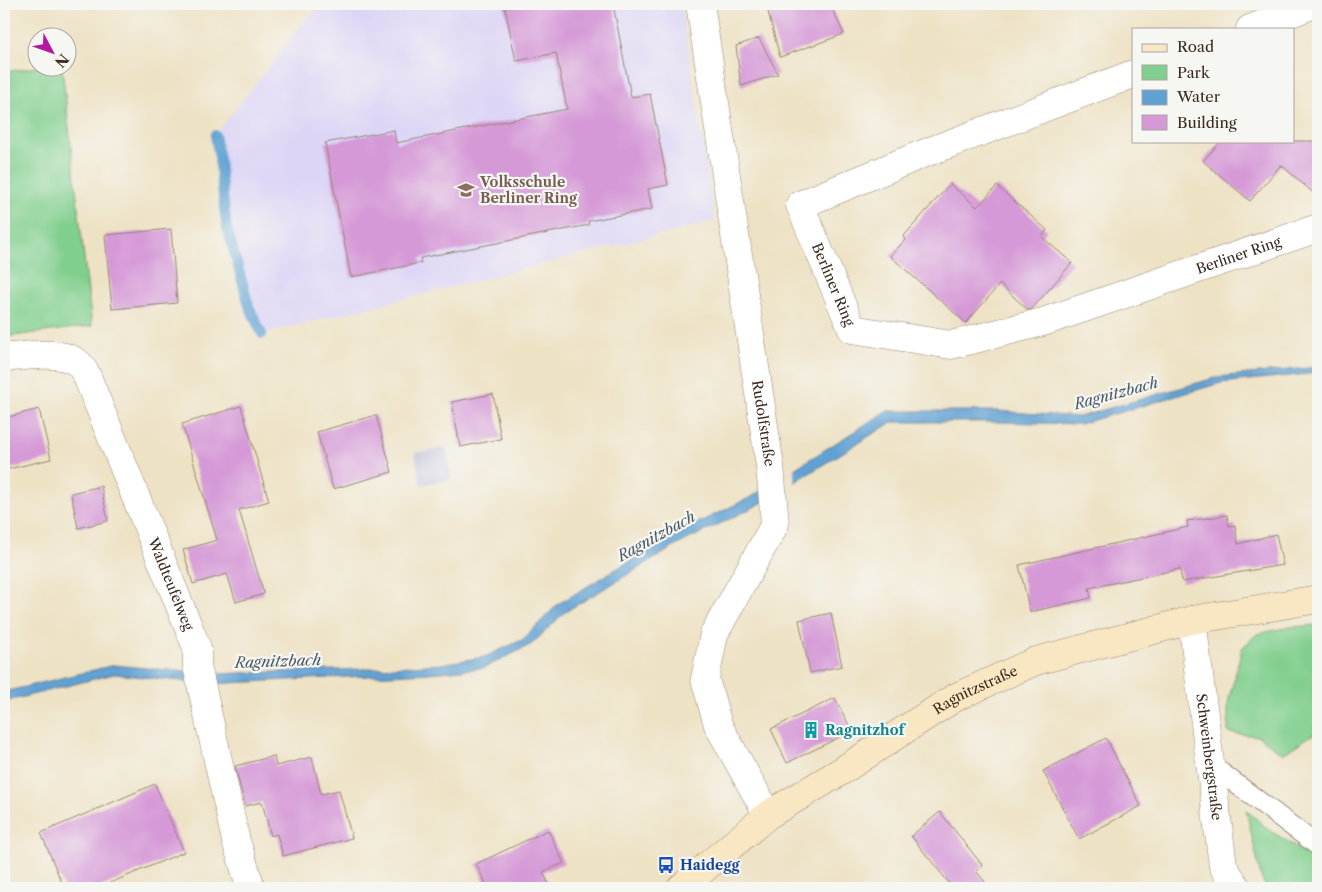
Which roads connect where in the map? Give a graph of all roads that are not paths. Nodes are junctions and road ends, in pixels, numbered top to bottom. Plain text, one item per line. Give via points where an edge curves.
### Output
1 (700, 4) edge
2 (1314, 4) edge
3 (1253, 28) edge
4 (1132, 74) edge
5 (1318, 228) edge
6 (4, 358) edge
7 (1318, 600) edge
8 (1192, 620) junction
9 (1210, 764) junction
10 (768, 815) junction
11 (1318, 846) edge
12 (250, 888) edge
13 (682, 888) edge
14 (1237, 888) edge

1 - 10 street, Rudolfstraße via 770,466 775,524 714,634 705,679 718,725
2 - 3 street
4 - 5 street, Berliner Ring via 800,204 852,329 950,345 1043,322
6 - 12 street, Waldteufelweg via 58,355 70,358 86,374 197,648 200,677 236,841
7 - 8 main road, Ragnitzstraße
8 - 9 street, Schweinbergstraße
8 - 10 main road, Ragnitzstraße via 1036,661 956,697
9 - 11 lane
9 - 14 street, Schweinbergstraße via 1223,866
10 - 13 main road, Ragnitzstraße

